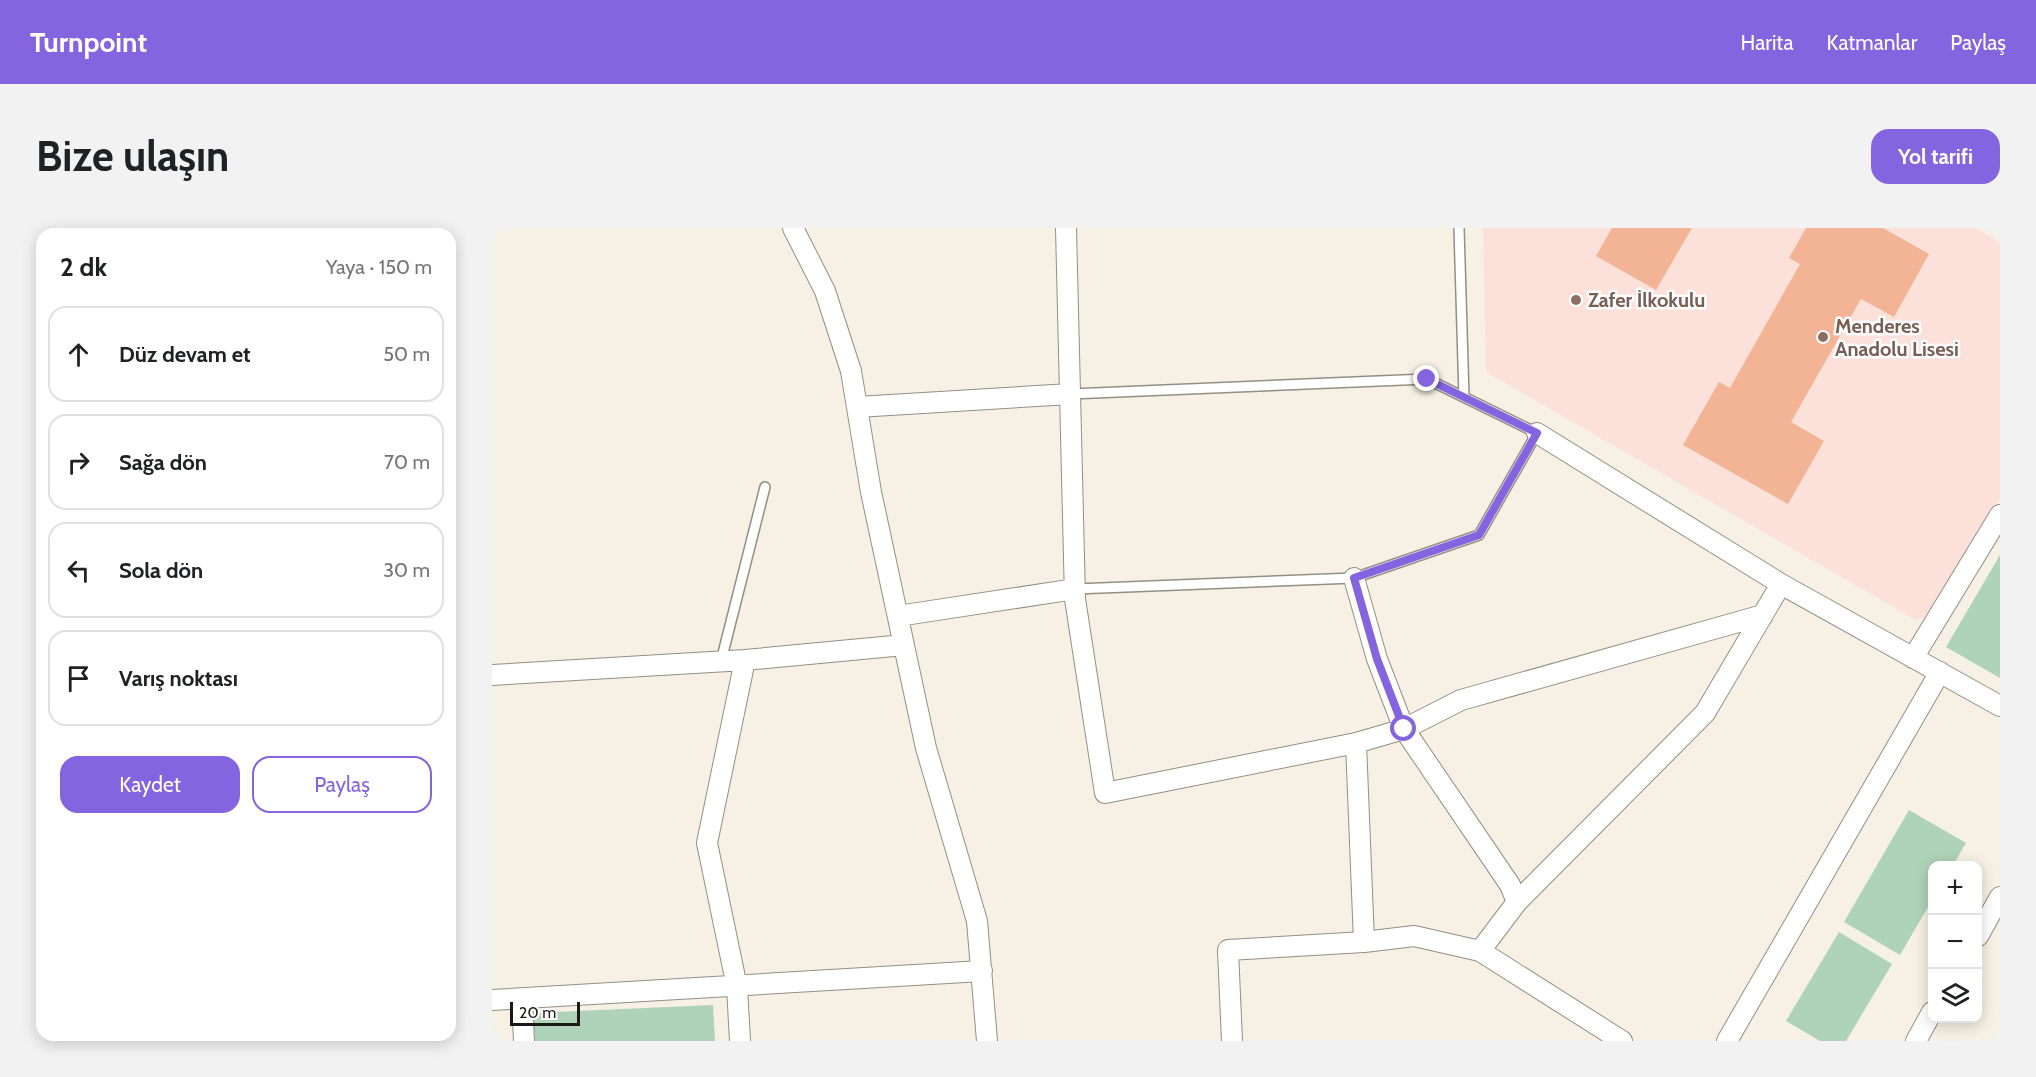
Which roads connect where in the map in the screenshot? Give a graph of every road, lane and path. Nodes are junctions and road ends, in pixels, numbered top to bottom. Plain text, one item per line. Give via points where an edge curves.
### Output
1 (793, 228) edge
2 (1066, 228) edge
3 (1459, 228) edge
4 (1070, 394) junction
5 (1464, 397) junction
6 (857, 407) junction
7 (1537, 433) junction
8 (765, 487) dead end
9 (2000, 515) edge
10 (1354, 578) junction
11 (1782, 584) junction
12 (1075, 588) junction
13 (1763, 615) junction
14 (898, 616) junction
15 (904, 645) junction
16 (1913, 658) junction
17 (745, 660) junction
18 (721, 662) junction
19 (1940, 672) junction
20 (492, 675) edge
21 (2000, 706) edge
22 (1404, 729) junction
23 (1356, 743) junction
24 (2000, 897) edge
25 (1517, 902) junction
26 (1982, 928) edge
27 (1364, 942) junction
28 (1480, 951) junction
29 (982, 971) junction
30 (738, 987) junction
31 (522, 999) junction
32 (492, 1000) edge
33 (1928, 1019) edge
34 (524, 1041) edge
35 (740, 1041) edge
36 (987, 1041) edge
37 (1232, 1041) edge
38 (1622, 1041) edge
39 (1727, 1041) edge
40 (1916, 1041) edge

1 - 6 street via 825,291 851,371
2 - 4 street
3 - 5 lane
4 - 5 lane via 1427,379
4 - 6 street
4 - 12 street
5 - 7 lane
6 - 14 street
7 - 10 lane via 1479,535
7 - 11 street
8 - 18 lane
9 - 16 street
10 - 12 lane
10 - 22 street via 1377,659
11 - 13 street
11 - 16 street
12 - 14 street
12 - 23 street via 1106,793
13 - 22 street via 1461,700
13 - 25 street via 1705,713
14 - 15 street
15 - 17 street
15 - 29 street via 926,748 977,921
16 - 19 street
17 - 18 street
17 - 30 street via 707,843
18 - 20 street
19 - 21 street
19 - 39 street
22 - 23 street
22 - 25 street via 1510,885
23 - 27 street
24 - 26 street
25 - 28 street
27 - 28 street via 1414,936
27 - 37 street via 1228,950
28 - 38 street
29 - 30 street
29 - 36 street
30 - 31 street
30 - 35 street
31 - 32 street
31 - 34 street
33 - 40 street

